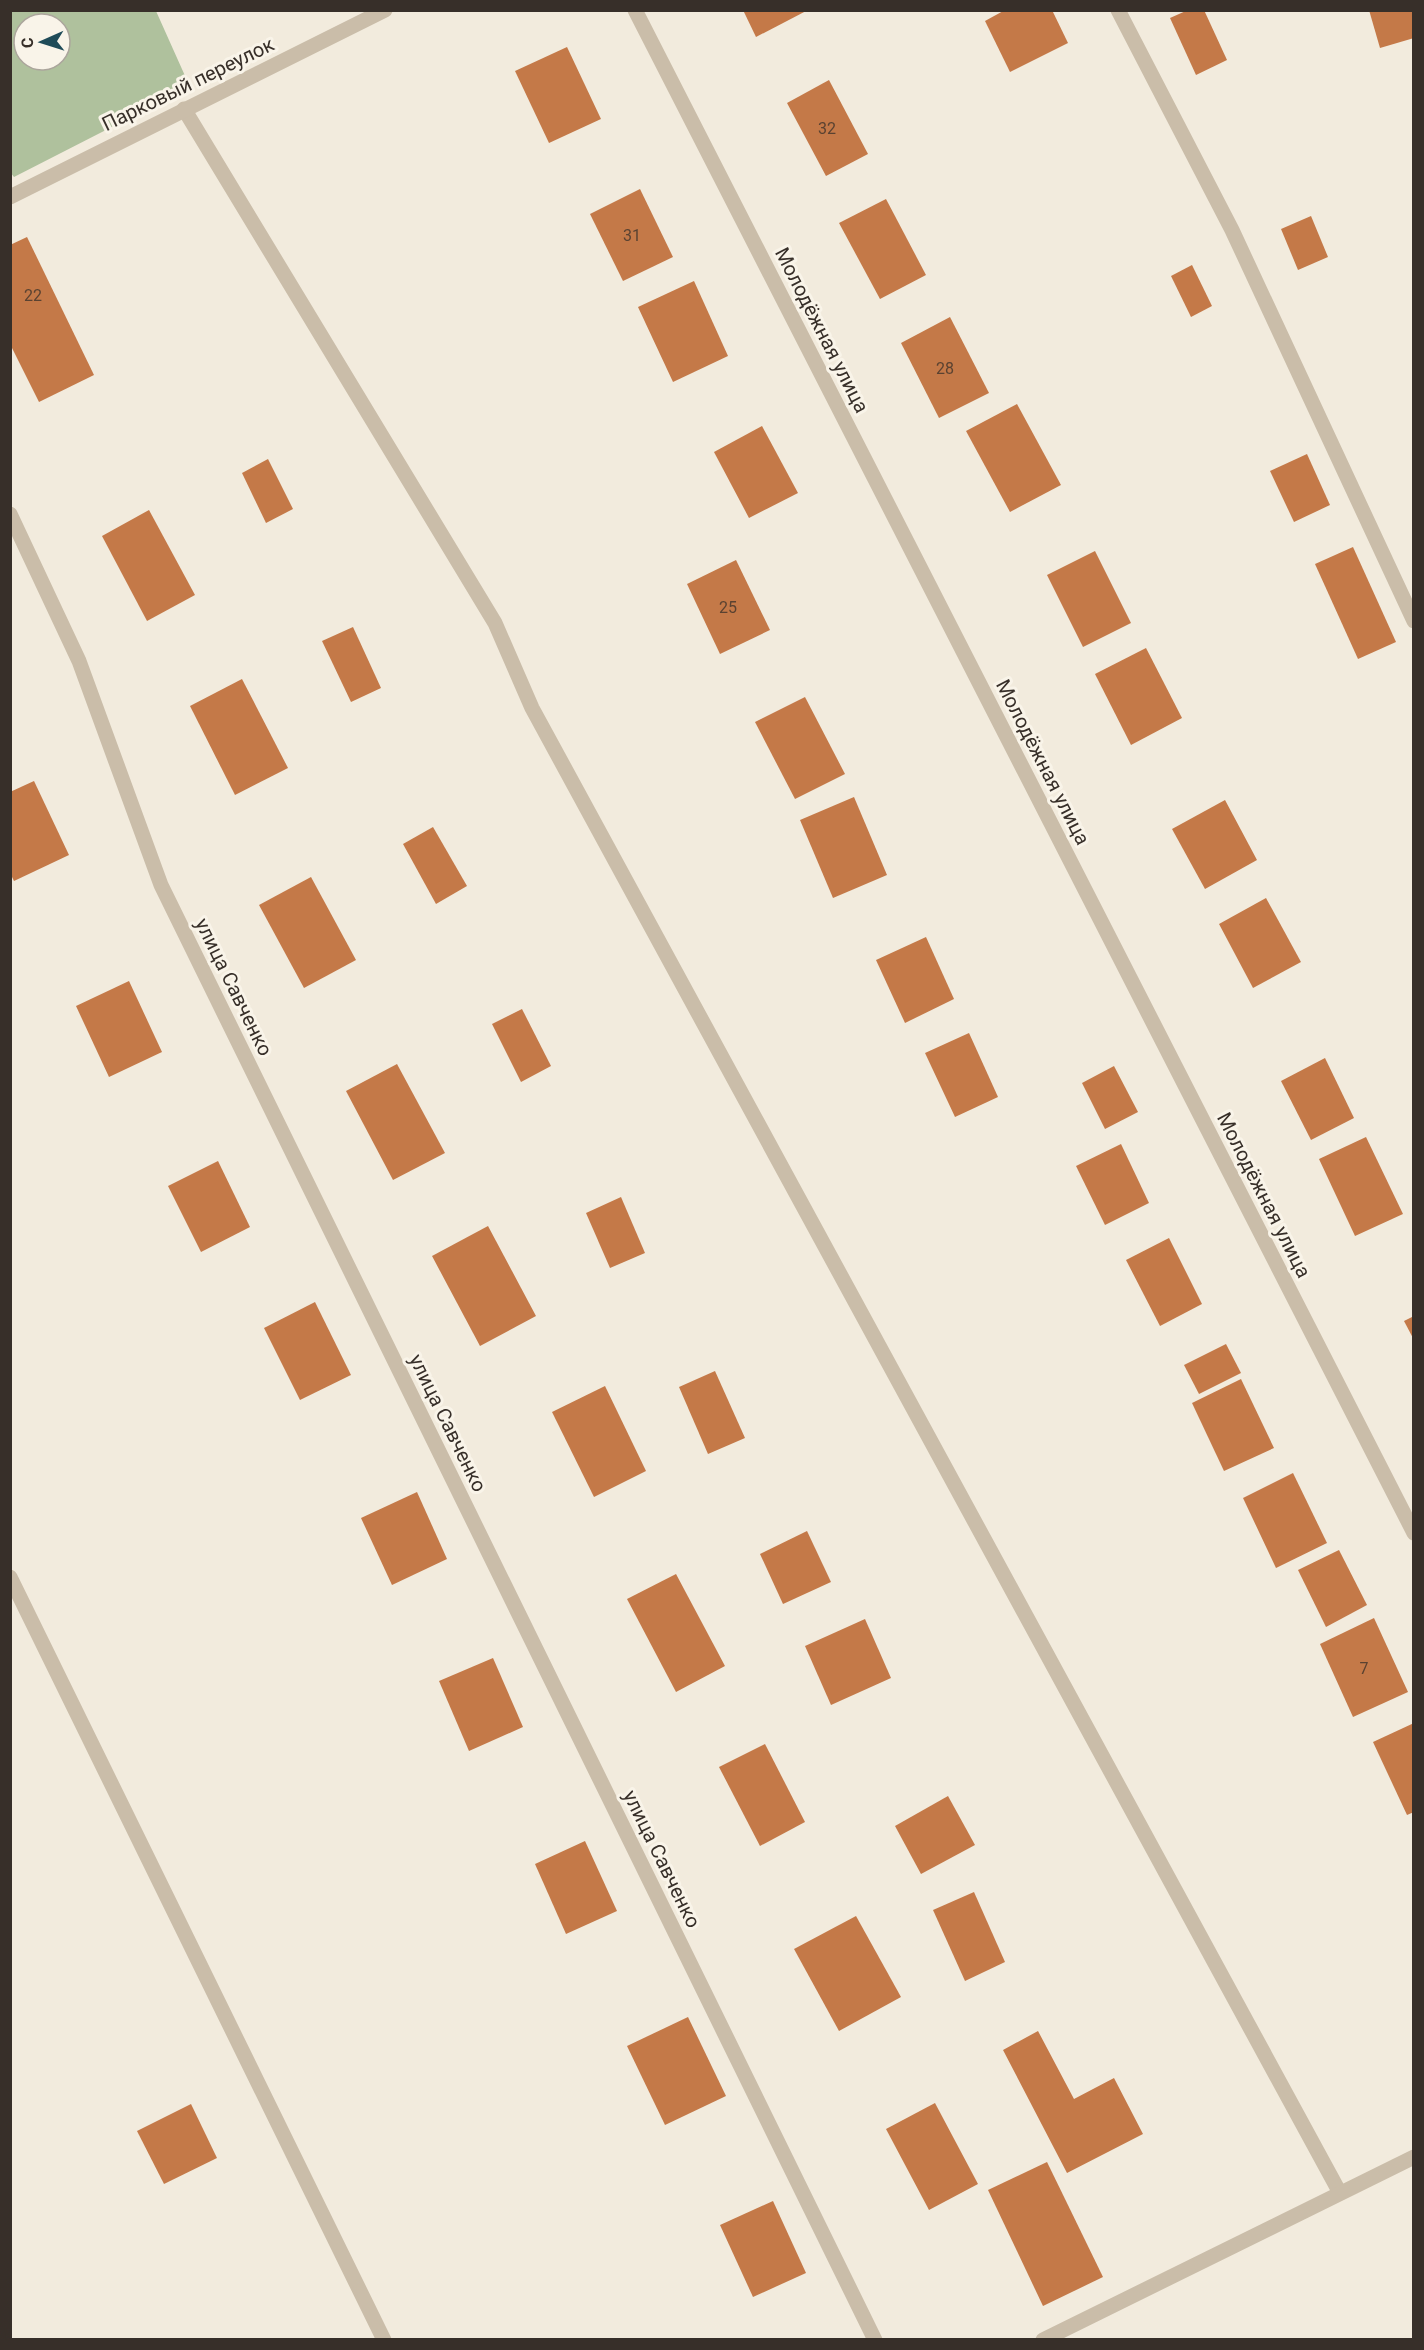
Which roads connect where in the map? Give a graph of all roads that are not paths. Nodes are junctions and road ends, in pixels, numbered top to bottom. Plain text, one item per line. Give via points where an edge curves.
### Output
1 (385, 10) edge
2 (635, 10) edge
3 (1118, 10) edge
4 (184, 109) junction
5 (10, 197) edge
6 (10, 514) edge
7 (1413, 621) edge
8 (1413, 1533) edge
9 (10, 1577) edge
10 (1413, 2157) edge
11 (1340, 2193) junction
12 (384, 2340) edge
13 (875, 2340) edge
14 (1043, 2340) edge

1 - 4 street, Парковый переулок
2 - 8 street, Молодёжная улица
3 - 7 street via 1232,230
4 - 5 street, Парковый переулок
4 - 11 street via 495,623 532,708
6 - 13 street, улица Савченко via 79,661 161,885
9 - 12 street
10 - 11 street
11 - 14 street

